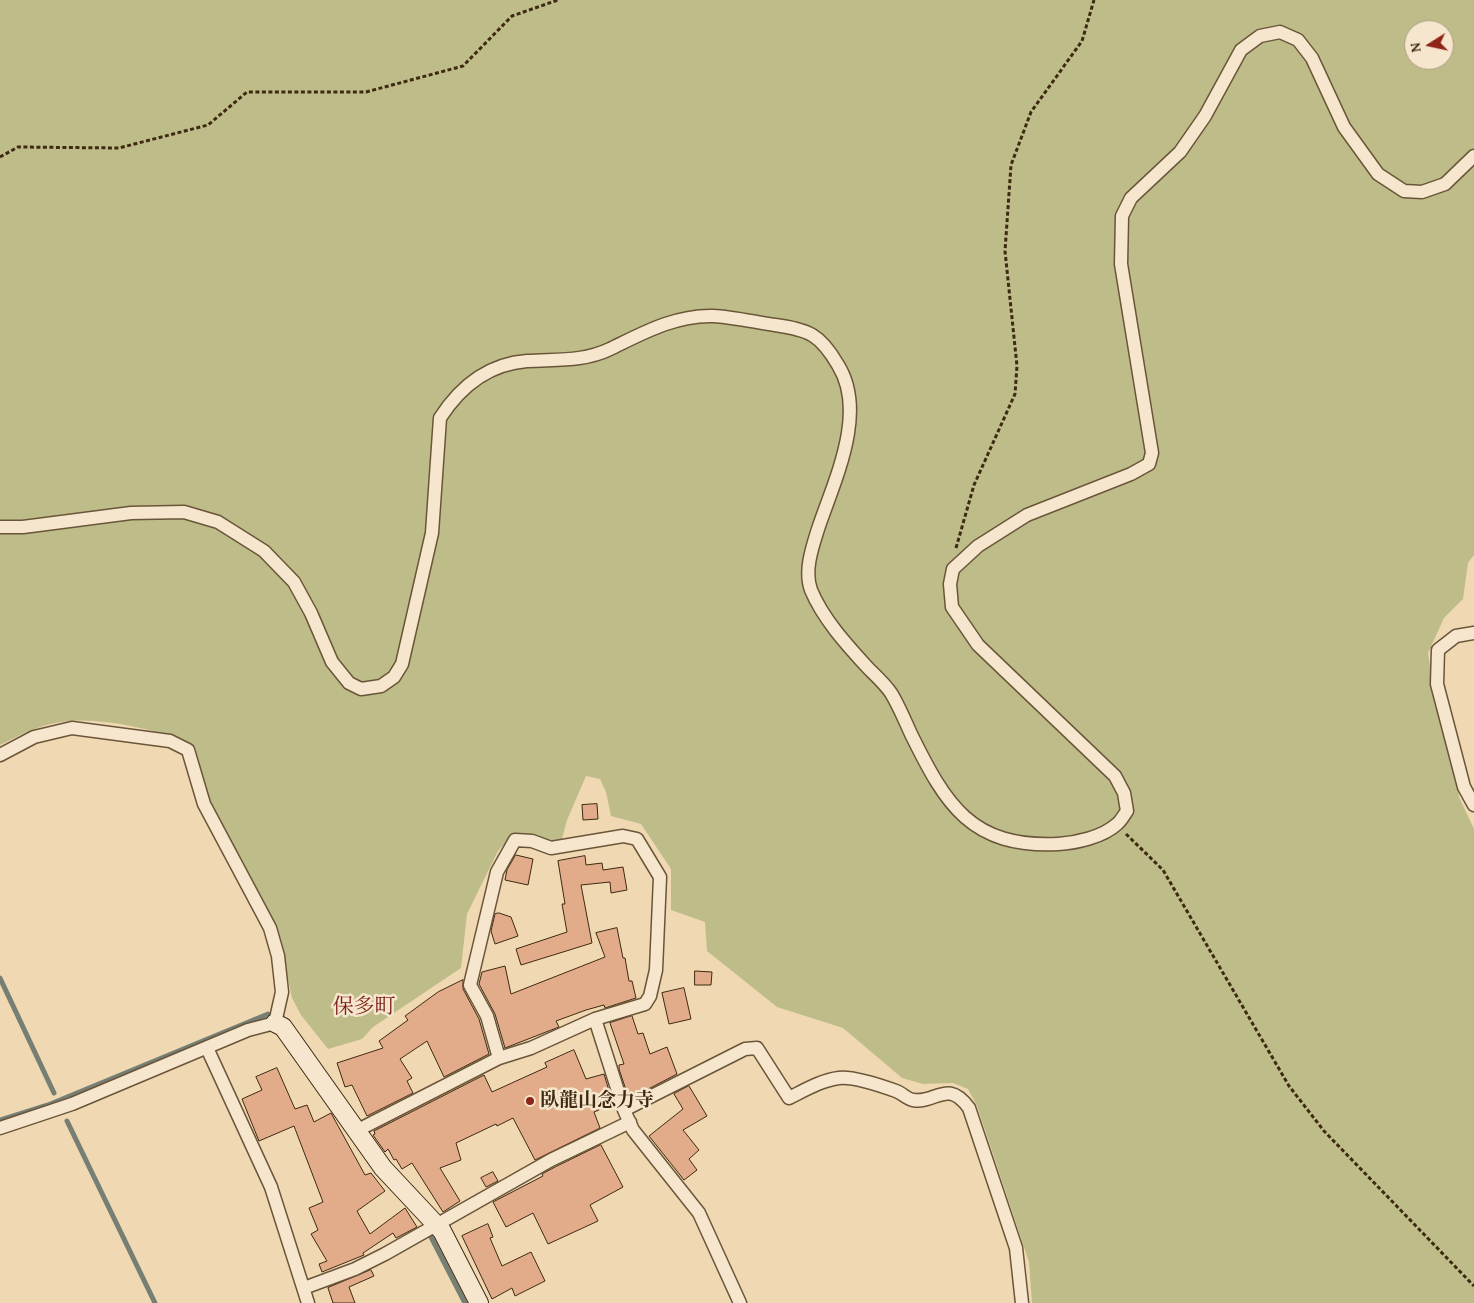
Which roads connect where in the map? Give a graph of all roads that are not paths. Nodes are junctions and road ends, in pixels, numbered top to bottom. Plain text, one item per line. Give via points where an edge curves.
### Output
1 (1474, 156) edge
2 (0, 527) edge
3 (1474, 633) edge
4 (0, 755) edge
5 (1474, 805) edge
6 (276, 1018) junction
7 (596, 1019) junction
8 (207, 1048) junction
9 (499, 1058) junction
10 (624, 1110) junction
11 (630, 1122) junction
12 (0, 1128) edge
13 (358, 1130) junction
14 (437, 1226) junction
15 (304, 1288) junction
16 (308, 1303) edge
17 (479, 1303) edge
18 (740, 1303) edge
19 (1022, 1303) edge

1 - 2 street via 1445,184 1422,192 1404,191 1378,174 1344,127 1312,58 1298,40 1280,32 1260,36 1241,50 1205,116 1180,152 1131,198 1122,216 1120,264 1152,453 1149,464 1027,515 978,546 953,569 950,584 952,607 978,645 1115,776 1124,793 1127,810 1117,825 1092,837 1065,844 1034,845 998,838 966,820 934,780 891,693 820,609 810,586 809,554 845,449 851,405 843,372 827,346 804,330 712,316 690,318 660,325 598,355 524,362 500,368 468,383 440,418 432,533 402,664 394,677 381,686 361,689 349,683 332,662 294,582 264,551 218,522 184,512 140,513
3 - 5 street via 1456,636 1438,650 1437,684 1464,787
4 - 6 street via 34,737 72,728 170,740 188,750 204,804 270,928 278,956 282,992
6 - 8 street
6 - 13 street
7 - 9 street via 531,1048
7 - 9 street via 645,1004 650,996 656,970 660,877 637,839 623,836 551,848 532,841 515,840 497,872 470,985 487,1016
7 - 10 street
8 - 12 street via 46,1114
8 - 15 street via 271,1187
9 - 13 street
10 - 11 street
10 - 19 street via 745,1049 757,1048 789,1098 840,1078 853,1078 913,1100 950,1093 957,1096 969,1108 1016,1248
11 - 14 street via 551,1160
11 - 18 street via 699,1213
13 - 14 street via 384,1168
14 - 15 street via 355,1269
14 - 17 street
15 - 16 street

